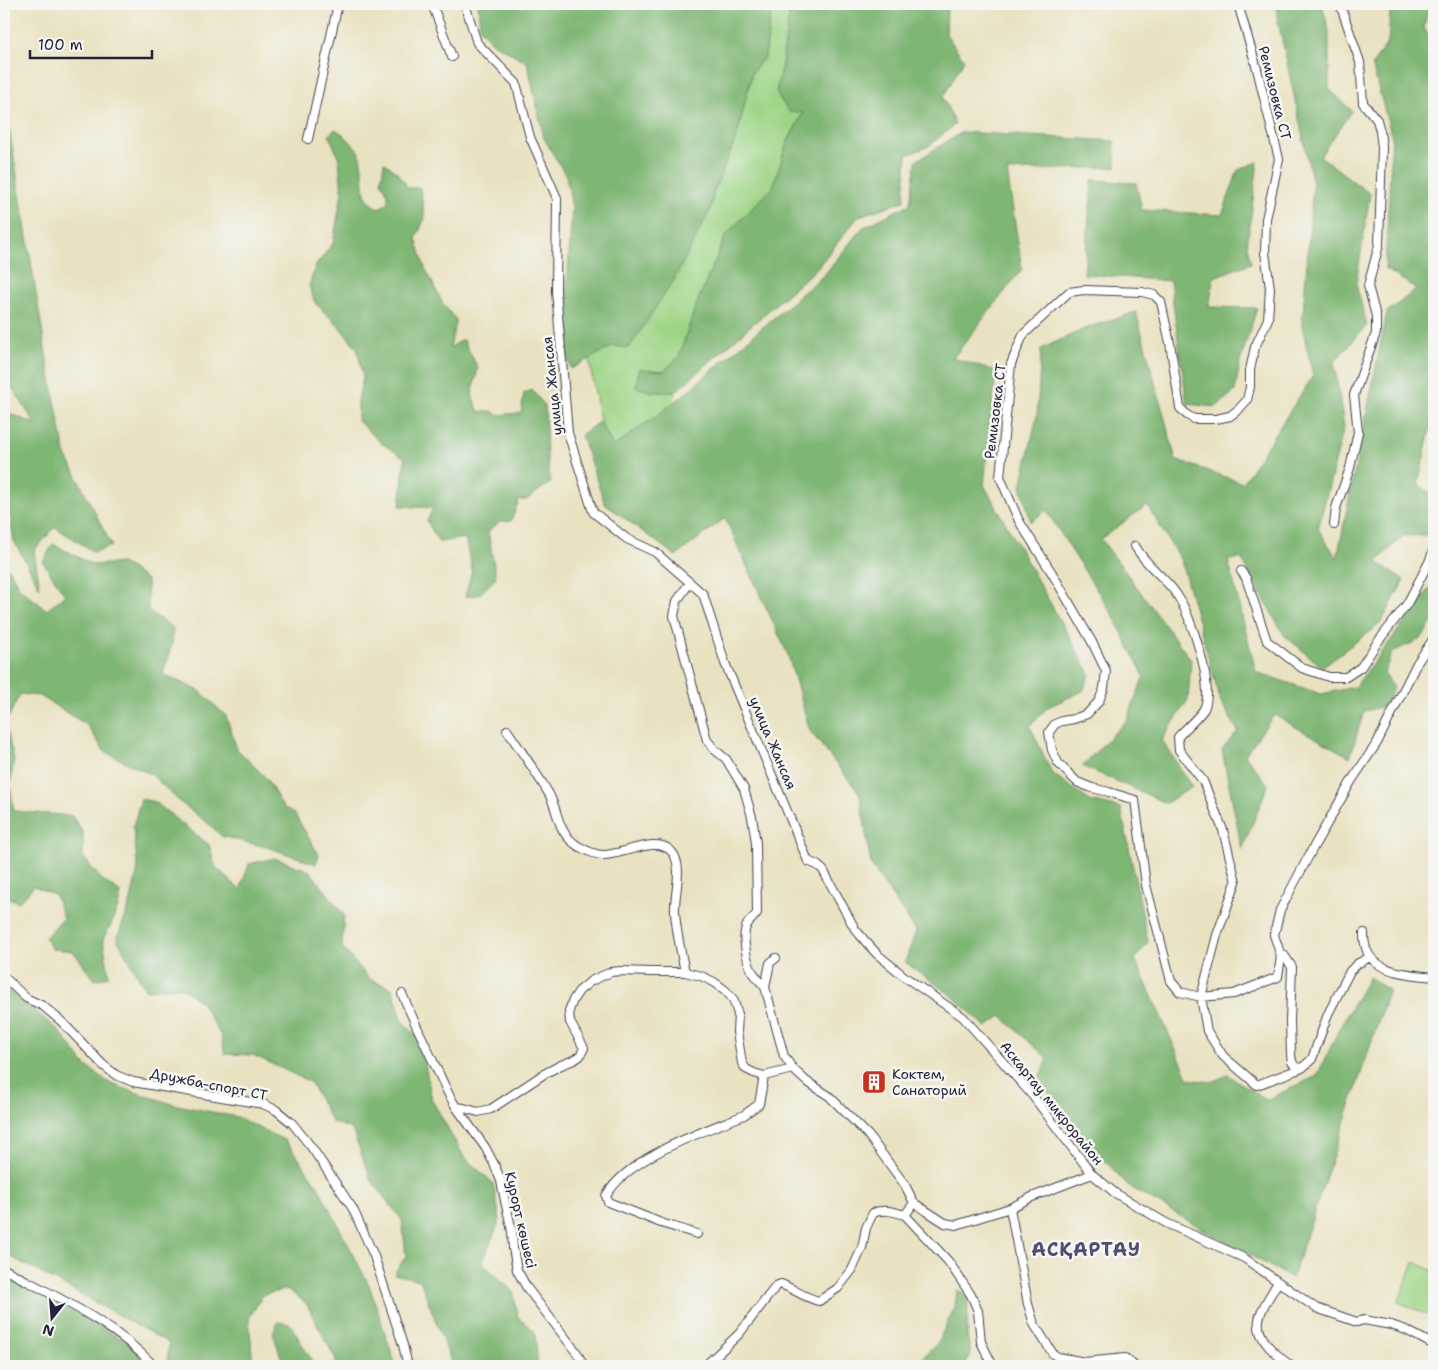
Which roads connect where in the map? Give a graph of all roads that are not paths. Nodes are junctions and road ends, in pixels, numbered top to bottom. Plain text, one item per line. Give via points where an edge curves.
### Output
1 (338, 4) edge
2 (432, 4) edge
3 (465, 4) edge
4 (1238, 4) edge
5 (1340, 4) edge
6 (452, 57) dead end
7 (308, 140) dead end
8 (1334, 525) dead end
9 (1135, 546) dead end
10 (1434, 548) edge
11 (1241, 571) dead end
12 (690, 582) junction
13 (1434, 638) edge
14 (507, 730) dead end
15 (808, 860) joint
16 (1364, 933) dead end
17 (1281, 956) junction
18 (1370, 957) junction
19 (776, 958) dead end
20 (685, 972) junction
21 (4, 977) edge
22 (1434, 977) edge
23 (765, 987) junction
24 (402, 994) dead end
25 (1201, 997) junction
26 (1302, 1068) junction
27 (793, 1069) junction
28 (764, 1076) junction
29 (456, 1107) junction
30 (1092, 1174) junction
31 (914, 1204) junction
32 (1010, 1208) junction
33 (905, 1215) junction
34 (697, 1234) dead end
35 (4, 1269) edge
36 (1278, 1282) junction
37 (1434, 1345) edge
38 (154, 1366) edge
39 (408, 1366) edge
40 (584, 1366) edge
41 (705, 1366) edge
42 (993, 1366) edge
43 (1135, 1366) edge
44 (1291, 1366) edge

1 - 7 street
2 - 6 street
3 - 12 street, улица Жансая via 477,43 516,83 530,137 557,198 556,291 568,433 593,512 627,540 655,552
4 - 25 street, Ремизовка СТ via 1279,159 1266,219 1270,288 1268,319 1255,347 1247,400 1230,416 1216,420 1194,419 1186,415 1180,408 1161,302 1154,295 1142,292 1069,292 1023,335 1011,364 1000,477 1018,521 1092,642 1106,671 1099,701 1087,714 1062,720 1049,732 1052,750 1058,763 1076,782 1135,800 1146,886 1171,980 1180,992
5 - 8 street via 1360,62 1363,103 1377,120 1382,147 1379,245 1368,286 1376,316 1376,333 1354,395 1358,432
9 - 25 street via 1142,558 1177,594 1197,644 1208,694 1204,709 1178,737 1179,750 1203,781 1223,830 1236,882
10 - 11 street via 1407,604 1361,667 1346,677 1329,677 1302,668 1267,641
12 - 15 street, улица Жансая via 703,594 725,663
12 - 23 street via 677,602 674,616 707,740 726,759 744,789 752,817 756,843 757,913 744,931 745,949 751,969
13 - 17 street via 1280,910 1274,935
14 - 20 street via 549,794 560,827 570,840 600,855 654,845 671,850 677,862 675,913
15 - 30 street, Аскартау микрорайон via 823,870 866,942 905,977 963,1017 1032,1095
16 - 18 street
17 - 25 street via 1278,977 1234,994
17 - 26 street via 1284,955 1292,968 1290,1055 1296,1067
18 - 22 street via 1393,971
18 - 26 street via 1350,971 1328,1014 1312,1059
19 - 23 street via 770,964
20 - 28 street via 714,982 733,999 738,1014 742,1063 746,1069
20 - 29 street via 611,972 591,981 579,991 568,1011 570,1022 584,1048 580,1056 544,1074 491,1109 478,1112
21 - 39 street, Дружба-спорт СТ via 26,998 44,1006 116,1075 133,1082 263,1104 292,1123 353,1209 374,1256
23 - 27 street via 784,1056
24 - 29 street, Курорт көшесі
25 - 26 street via 1207,1031 1223,1056 1257,1085
27 - 28 street
27 - 31 street via 829,1096 868,1135
28 - 34 street via 760,1104 744,1115 644,1160 606,1196 608,1202 626,1210
29 - 40 street, Курорт көшесі via 485,1147 498,1172 512,1231 517,1270
30 - 32 street via 1032,1196
30 - 36 street, Аскартау микрорайон via 1115,1193 1166,1224 1244,1258
31 - 32 street via 945,1224 956,1225
31 - 33 street
32 - 43 street via 1028,1304 1034,1324 1053,1354 1085,1362 1125,1358
33 - 41 street via 879,1210 873,1213 852,1270 838,1288 819,1301 781,1284 776,1286 739,1334
33 - 42 street via 948,1261 971,1295 978,1311 981,1342
35 - 38 street via 109,1328
36 - 37 street, Аскартау микрорайон via 1316,1308 1357,1322 1391,1324
36 - 44 street via 1258,1322 1266,1343

